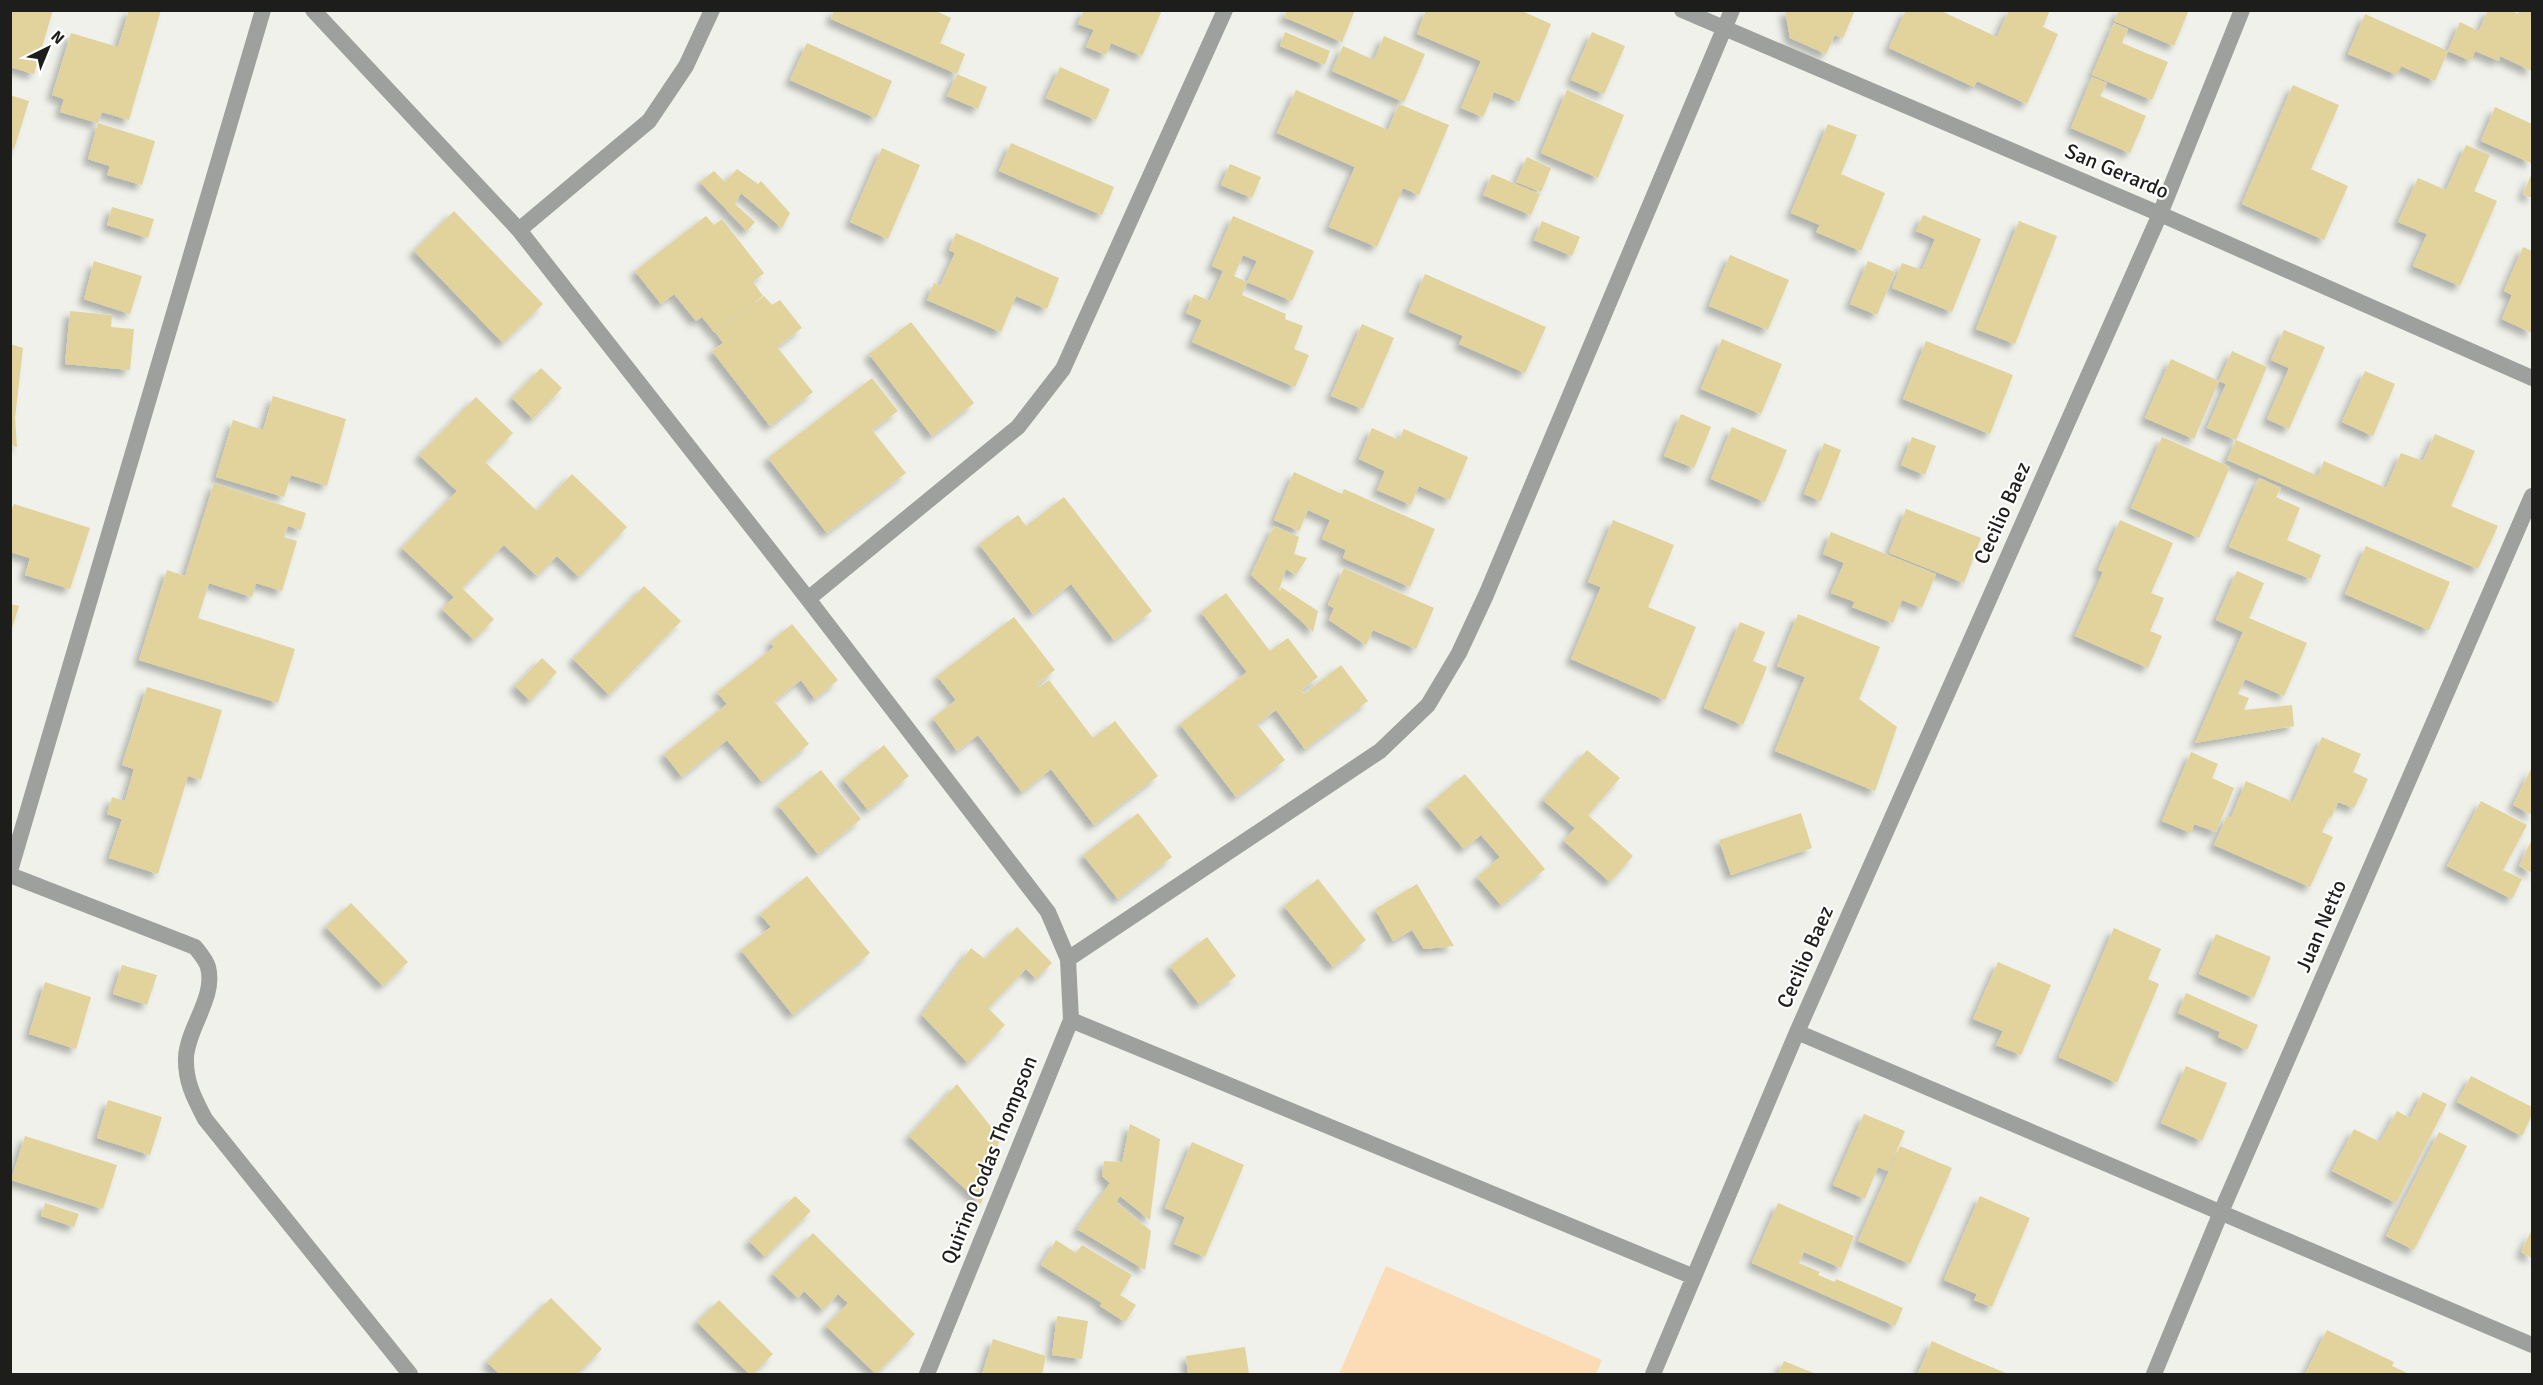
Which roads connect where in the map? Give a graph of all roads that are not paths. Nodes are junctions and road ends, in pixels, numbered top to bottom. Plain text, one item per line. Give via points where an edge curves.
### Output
1 (263, 10) edge
2 (313, 10) edge
3 (712, 10) edge
4 (1225, 10) edge
5 (1682, 10) edge
6 (1732, 10) edge
7 (2242, 10) edge
8 (1724, 28) junction
9 (2160, 214) junction
10 (519, 230) junction
11 (2532, 378) edge
12 (2532, 496) edge
13 (808, 599) junction
14 (10, 873) edge
15 (1068, 959) junction
16 (1071, 1020) junction
17 (1797, 1032) junction
18 (2221, 1212) junction
19 (1694, 1277) junction
20 (2532, 1345) edge
21 (410, 1374) edge
22 (927, 1374) edge
23 (1653, 1374) edge
24 (2154, 1374) edge

1 - 14 street
2 - 10 street
3 - 10 street via 686,66 649,121
4 - 13 street via 1063,369 1018,427
5 - 8 street, San Gerardo
6 - 8 street
7 - 9 street, Cecilio Baez
8 - 9 street, San Gerardo
8 - 15 street via 1486,595 1459,653 1428,705 1380,751
9 - 11 street, San Gerardo
9 - 17 street, Cecilio Baez
10 - 13 street
12 - 18 street, Juan Netto
13 - 15 street via 1048,912
14 - 21 street via 195,946 207,966 208,989 186,1056 188,1084 205,1119
15 - 16 street, Quirino Codas Thompson
16 - 19 street
16 - 22 street, Quirino Codas Thompson
17 - 18 street
17 - 19 street, Cecilio Baez
18 - 20 street
18 - 24 street, Juan Netto
19 - 23 street, Cecilio Baez

